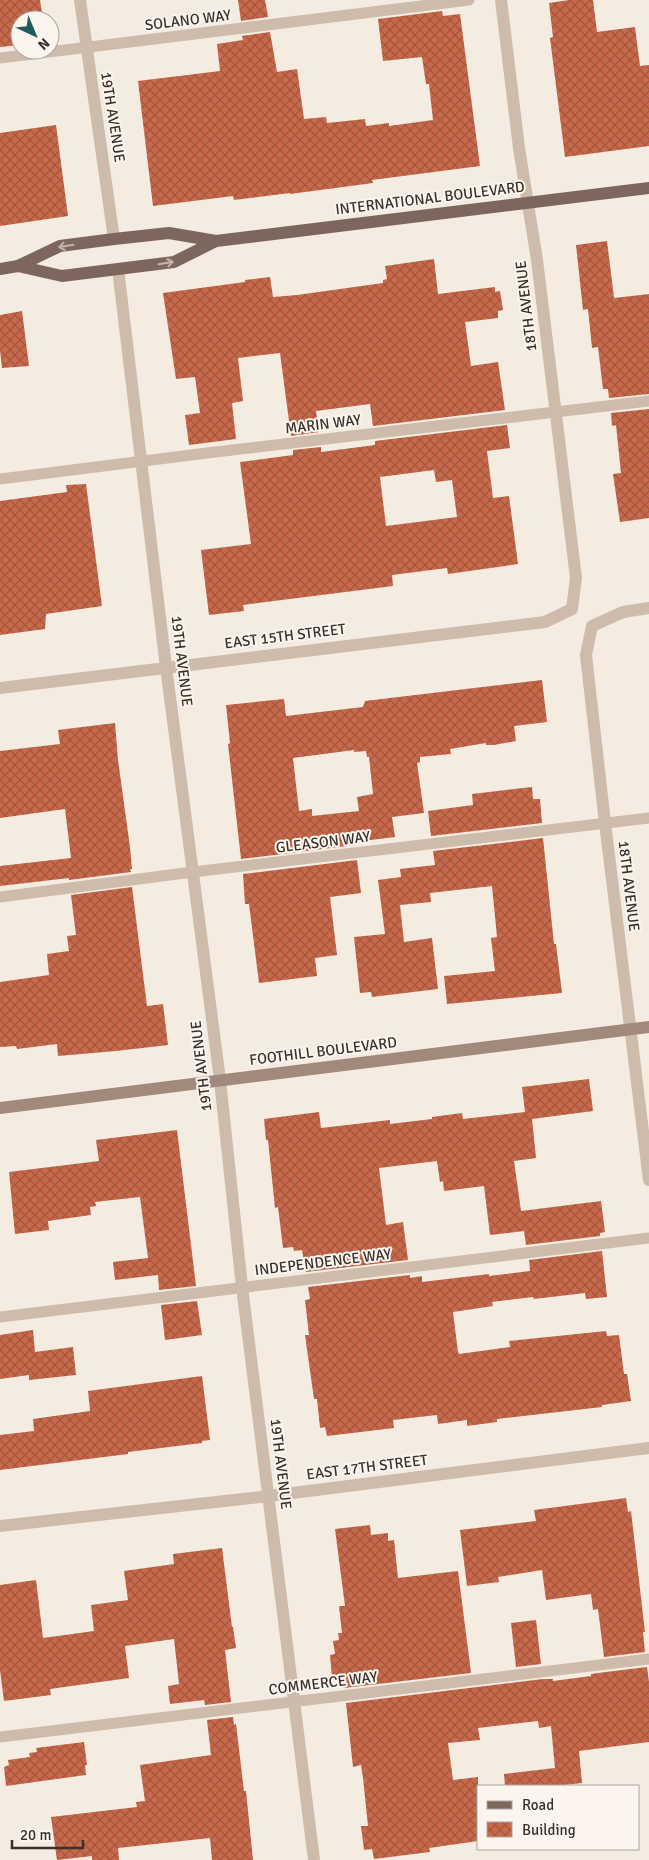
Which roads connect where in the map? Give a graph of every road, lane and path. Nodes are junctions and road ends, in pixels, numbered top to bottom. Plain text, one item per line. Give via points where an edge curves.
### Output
1 (80, 0) edge
2 (469, 0) edge
3 (501, 0) edge
4 (86, 48) junction
5 (0, 58) edge
6 (649, 188) edge
7 (528, 203) junction
8 (114, 239) junction
9 (216, 241) junction
10 (18, 266) junction
11 (0, 269) edge
12 (118, 269) junction
13 (649, 401) edge
14 (555, 413) junction
15 (140, 461) junction
16 (0, 480) edge
17 (649, 608) edge
18 (572, 609) joint
19 (166, 667) junction
20 (0, 688) edge
21 (649, 818) edge
22 (605, 823) junction
23 (193, 872) junction
24 (0, 897) edge
25 (649, 1028) edge
26 (632, 1030) junction
27 (220, 1080) junction
28 (0, 1108) edge
29 (649, 1180) edge
30 (649, 1238) edge
31 (242, 1287) junction
32 (0, 1316) edge
33 (649, 1448) edge
34 (269, 1496) junction
35 (0, 1526) edge
36 (649, 1659) edge
37 (294, 1702) junction
38 (0, 1737) edge
39 (314, 1860) edge

1 - 4 street, 19TH AVENUE
2 - 4 lane, SOLANO WAY
3 - 7 street, 18TH AVENUE
4 - 5 lane, SOLANO WAY
4 - 8 street, 19TH AVENUE
6 - 7 main road, INTERNATIONAL BOULEVARD
7 - 9 main road, INTERNATIONAL BOULEVARD
7 - 14 street, 18TH AVENUE
8 - 9 main road, INTERNATIONAL BOULEVARD via 169,233
8 -> 10 main road, INTERNATIONAL BOULEVARD via 60,246
12 -> 9 main road, INTERNATIONAL BOULEVARD via 174,262
10 - 11 main road, INTERNATIONAL BOULEVARD
10 - 12 main road, INTERNATIONAL BOULEVARD via 62,276
12 - 15 street, 19TH AVENUE
13 - 14 lane, MARIN WAY
14 - 15 lane, MARIN WAY
14 - 18 street, 18TH AVENUE via 576,578
15 - 16 lane, MARIN WAY
15 - 19 street, 19TH AVENUE
17 - 22 street, 18TH AVENUE via 623,612 592,626 586,655
18 - 19 street, EAST 15TH STREET via 545,622
19 - 20 street, EAST 15TH STREET
19 - 23 street, 19TH AVENUE
21 - 22 lane, GLEASON WAY
22 - 23 lane, GLEASON WAY
22 - 26 street, 18TH AVENUE
23 - 24 lane, GLEASON WAY
23 - 27 street, 19TH AVENUE
25 - 26 main road, FOOTHILL BOULEVARD
26 - 27 main road, FOOTHILL BOULEVARD
26 - 29 street, 18TH AVENUE
27 - 28 main road, FOOTHILL BOULEVARD
27 - 31 street, 19TH AVENUE
30 - 31 lane, INDEPENDENCE WAY
31 - 32 lane, INDEPENDENCE WAY
31 - 34 street, 19TH AVENUE
33 - 34 street, EAST 17TH STREET
34 - 35 street, EAST 17TH STREET
34 - 37 street, 19TH AVENUE
36 - 37 lane, COMMERCE WAY
37 - 38 lane, COMMERCE WAY
37 - 39 street, 19TH AVENUE

